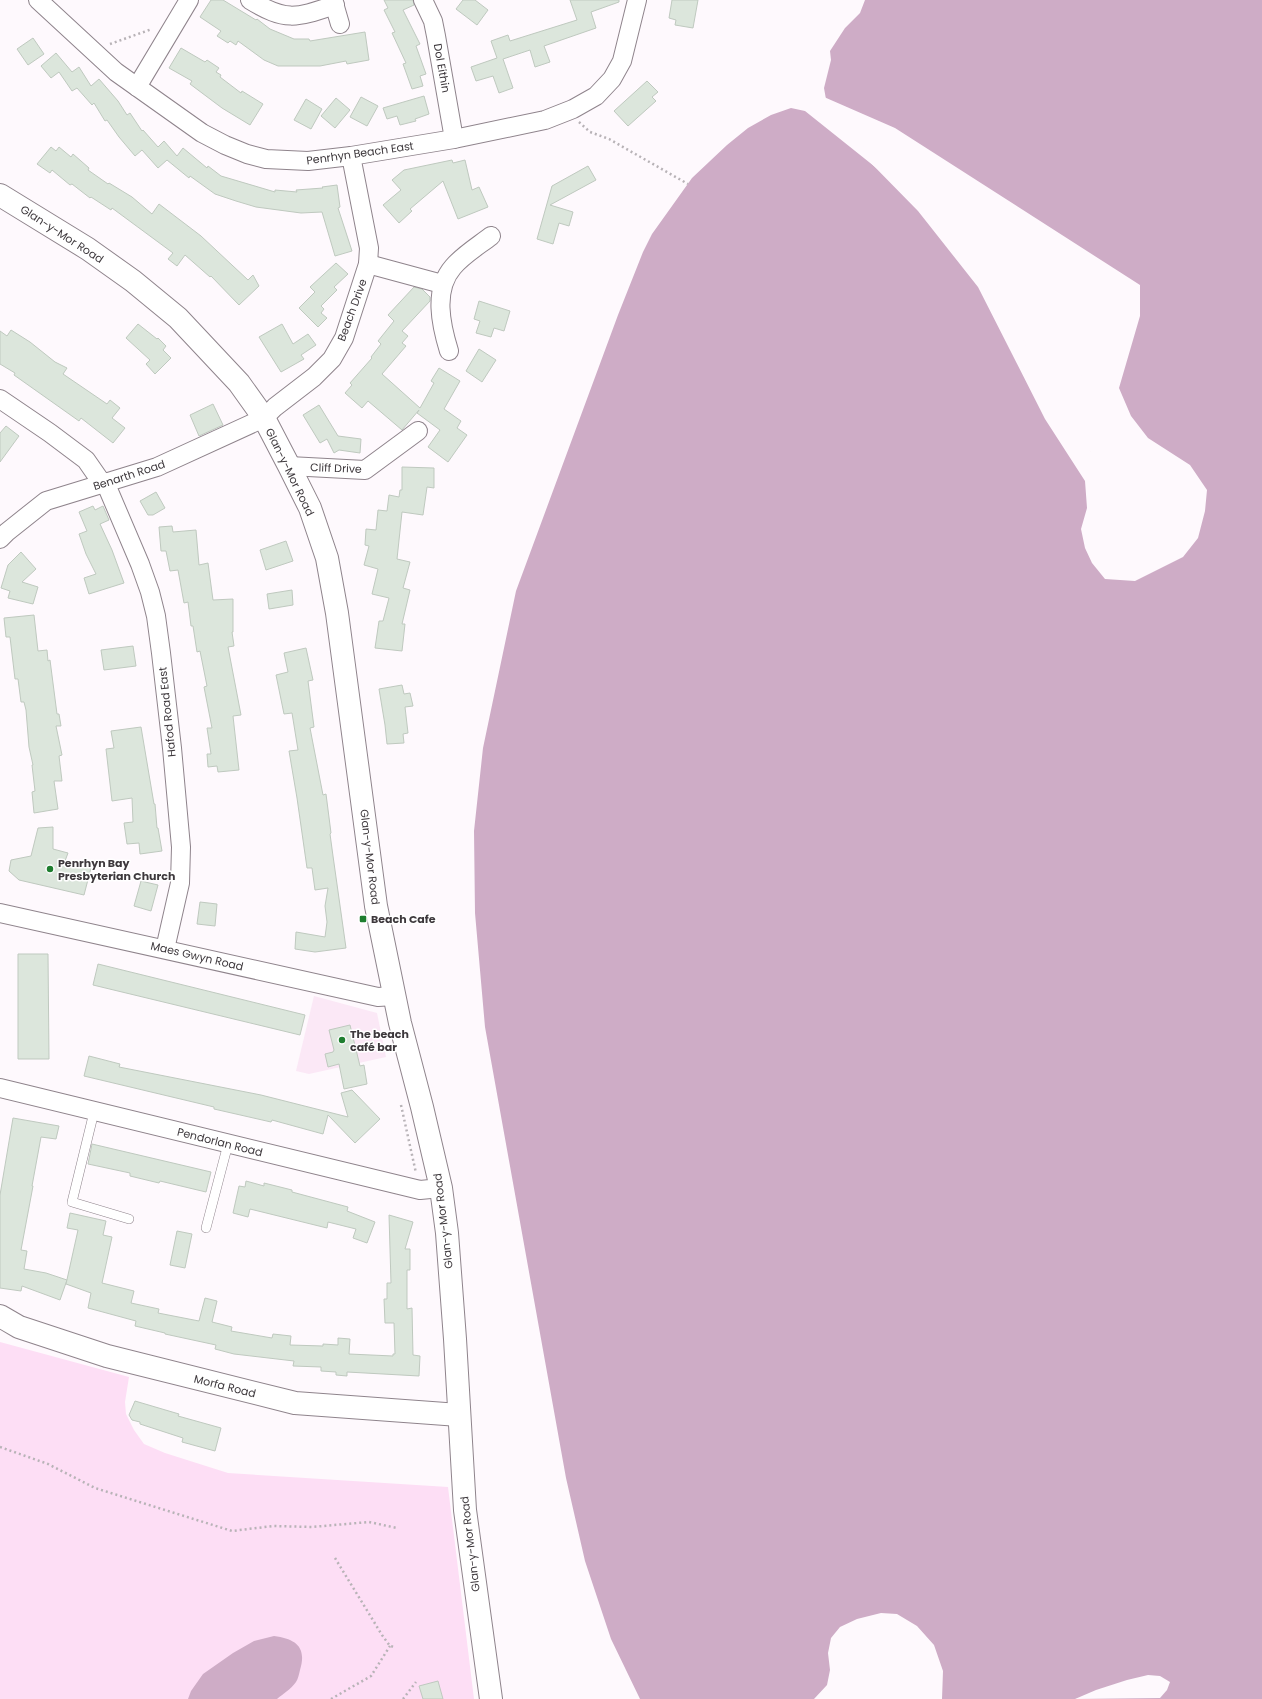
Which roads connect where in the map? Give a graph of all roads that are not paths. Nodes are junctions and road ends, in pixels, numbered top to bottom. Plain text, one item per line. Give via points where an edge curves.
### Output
1 (38, 0) edge
2 (189, 0) edge
3 (250, 0) edge
4 (422, 0) edge
5 (638, 0) edge
6 (334, 2) edge
7 (340, 24) dead end
8 (137, 87) junction
9 (454, 139) junction
10 (351, 156) junction
11 (0, 195) edge
12 (491, 236) dead end
13 (368, 264) junction
14 (442, 284) junction
15 (449, 351) dead end
16 (0, 399) edge
17 (264, 418) junction
18 (418, 431) dead end
19 (289, 466) junction
20 (104, 483) junction
21 (0, 539) edge
22 (0, 913) edge
23 (165, 949) junction
24 (394, 996) junction
25 (0, 1088) edge
26 (94, 1112) junction
27 (228, 1144) junction
28 (431, 1189) junction
29 (129, 1219) dead end
30 (206, 1228) dead end
31 (0, 1316) edge
32 (459, 1415) junction
33 (491, 1699) edge

1 - 8 street, Penrhyn Beach East via 116,72
2 - 8 street
3 - 6 street via 272,13 285,16 312,12
4 - 9 street, Dol Eithin via 433,21
5 - 9 street, Penrhyn Beach East via 622,61 612,79 596,96 567,112 545,120
6 - 7 street
8 - 10 street, Penrhyn Beach East via 202,133 247,154 266,159 308,161
9 - 10 street, Penrhyn Beach East
10 - 13 street, Beach Drive via 368,248
11 - 17 street, Glan-y-Mor Road via 88,249 178,318 239,383
12 - 14 street via 452,268
13 - 14 street, Beach Drive
13 - 17 street, Beach Drive via 344,338 332,359
14 - 15 street via 440,316
16 - 20 street, Hafod Road East via 86,460
17 - 19 street, Glan-y-Mor Road
17 - 20 street, Benarth Road via 157,467
18 - 19 street, Cliff Drive via 365,470
19 - 24 street, Glan-y-Mor Road via 310,508 327,558 337,613 376,906
20 - 21 street, Benarth Road via 46,501
20 - 23 street, Hafod Road East via 150,592 161,653 181,847 180,883
22 - 23 street, Maes Gwyn Road
23 - 24 street, Maes Gwyn Road via 378,997
24 - 28 street, Glan-y-Mor Road
25 - 26 street, Pendorlan Road
26 - 27 street, Pendorlan Road
26 - 29 lane via 72,1202
27 - 28 street, Pendorlan Road
27 - 30 lane
28 - 32 street, Glan-y-Mor Road via 447,1232
31 - 32 street, Morfa Road via 19,1327 107,1356 295,1403
32 - 33 street, Glan-y-Mor Road via 464,1510

